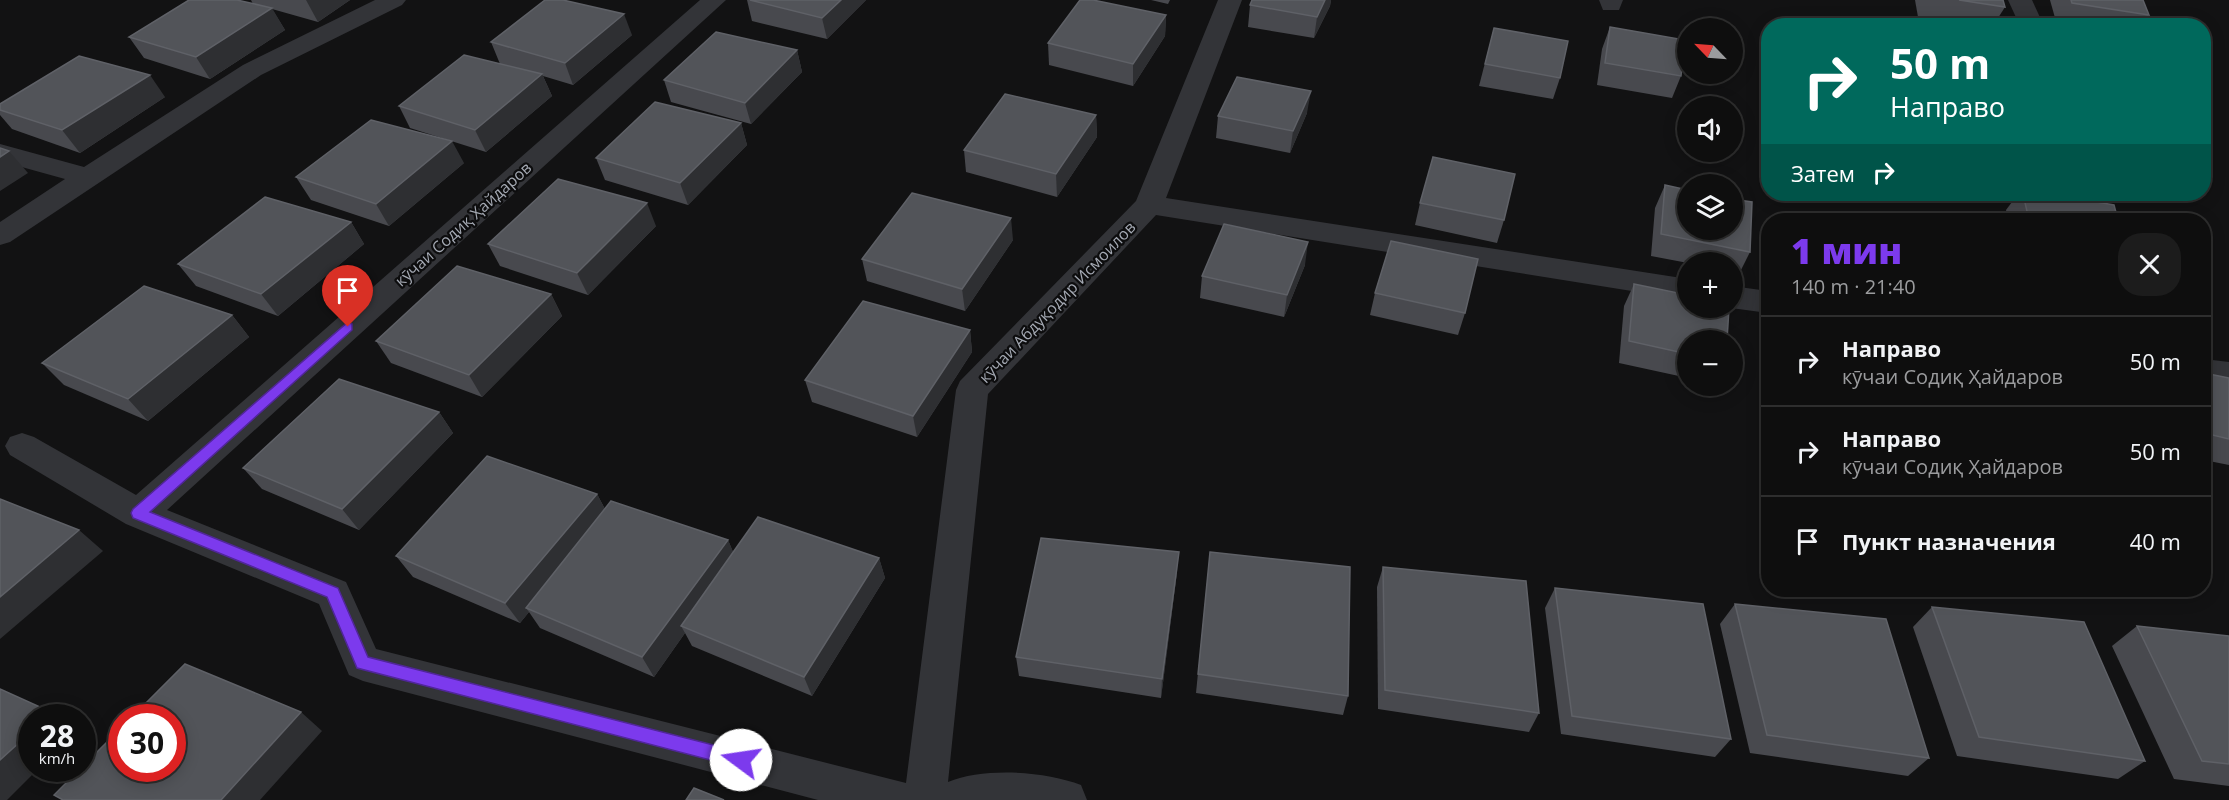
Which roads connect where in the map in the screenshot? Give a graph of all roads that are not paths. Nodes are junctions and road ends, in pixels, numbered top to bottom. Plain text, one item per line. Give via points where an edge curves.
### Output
1 (394, 0) edge
2 (714, 0) edge
3 (1230, 0) edge
4 (2020, 0) edge
5 (2028, 18) edge
6 (0, 152) edge
7 (88, 177) junction
8 (1149, 206) junction
9 (0, 236) edge
10 (1677, 288) edge
11 (1743, 299) edge
12 (1761, 301) edge
13 (2211, 371) edge
14 (2229, 375) edge
15 (22, 447) dead end
16 (139, 513) junction
17 (897, 800) edge
18 (925, 800) edge
19 (954, 800) edge
20 (1066, 800) edge

1 - 7 street via 252,70
2 - 16 street, кӯчаи Содиқ Ҳайдаров
3 - 8 street, кӯчаи Абдуқодир Исмоилов
4 - 5 street
6 - 7 street
7 - 9 street
8 - 10 street
8 - 18 street, кӯчаи Абдуқодир Исмоилов via 972,390
11 - 12 street
13 - 14 street
15 - 16 street
16 - 17 street via 333,593 363,663
19 - 20 street via 985,792

